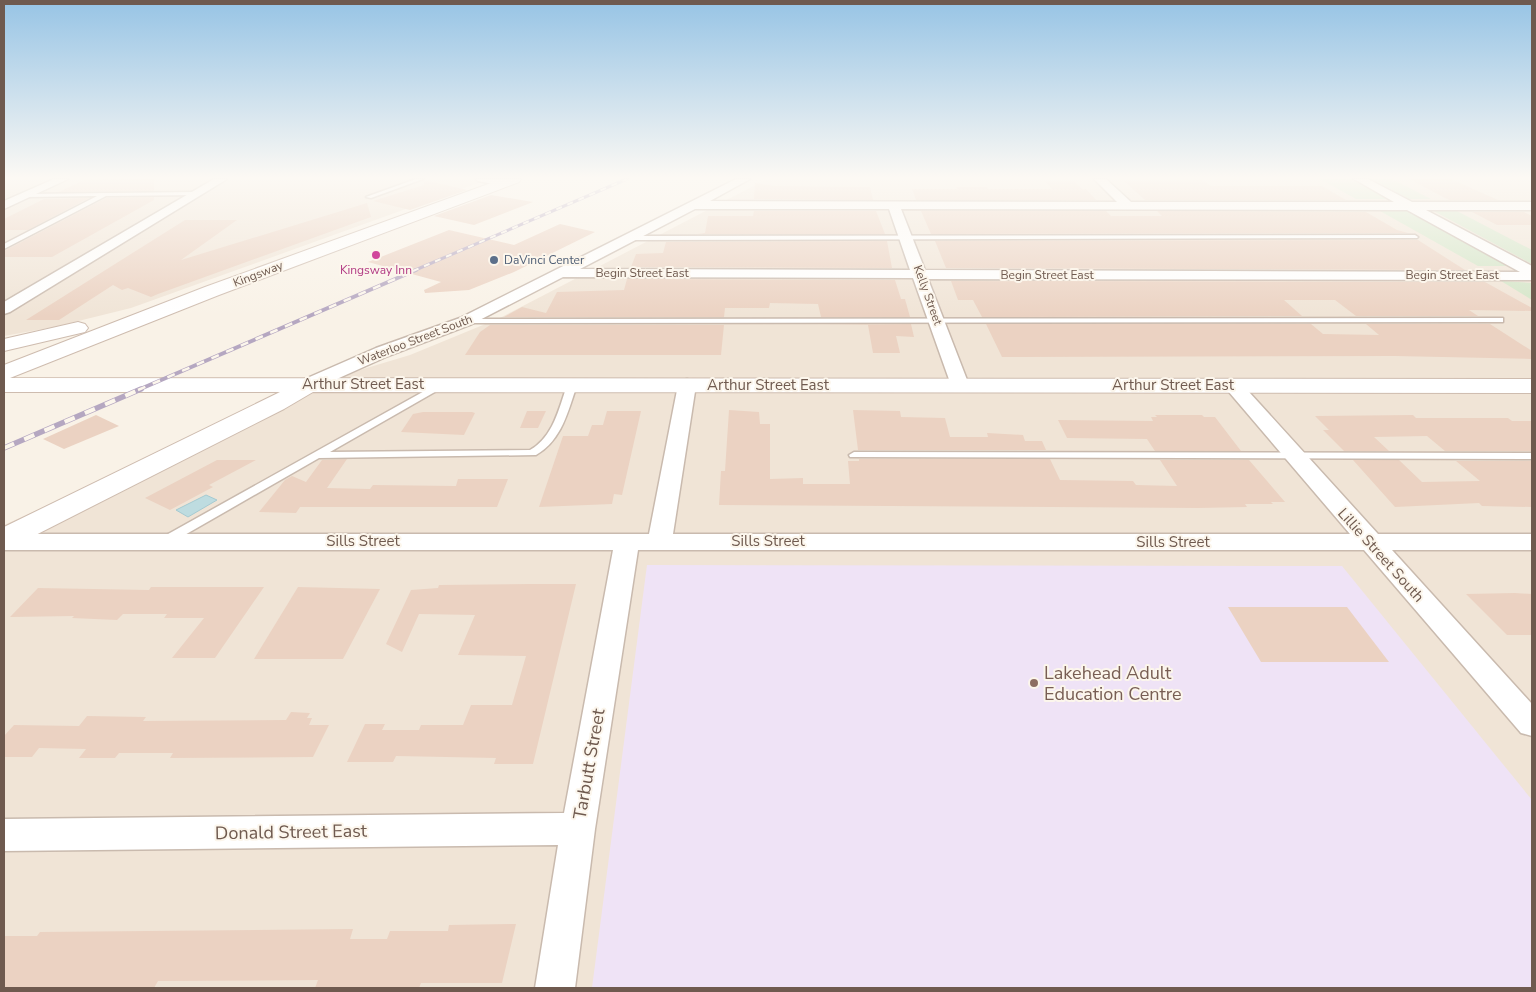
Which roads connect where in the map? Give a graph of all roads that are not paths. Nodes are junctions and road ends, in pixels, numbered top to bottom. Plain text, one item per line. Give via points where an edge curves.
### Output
1 (48, 225) edge
2 (143, 225) edge
3 (390, 225) edge
4 (655, 225) edge
5 (901, 225) edge
6 (1446, 225) edge
7 (906, 237) junction
8 (1415, 237) dead end
9 (630, 238) junction
10 (4, 248) edge
11 (1532, 272) edge
12 (562, 273) junction
13 (920, 274) junction
14 (1532, 276) edge
15 (189, 300) junction
16 (4, 309) edge
17 (936, 320) junction
18 (1500, 320) dead end
19 (466, 321) junction
20 (4, 345) edge
21 (4, 373) edge
22 (312, 383) junction
23 (92, 384) junction
24 (464, 384) junction
25 (572, 384) junction
26 (4, 385) edge
27 (687, 385) junction
28 (960, 385) junction
29 (1232, 385) junction
30 (1532, 386) edge
31 (438, 387) junction
32 (228, 428) junction
33 (318, 455) junction
34 (854, 455) dead end
35 (1295, 456) junction
36 (1532, 456) edge
37 (4, 540) edge
38 (627, 541) junction
39 (660, 541) junction
40 (164, 542) junction
41 (1370, 542) junction
42 (1532, 542) edge
43 (1532, 724) edge
44 (578, 829) junction
45 (4, 835) edge
46 (555, 988) edge

1 - 10 lane
2 - 16 street
3 - 15 main road, Kingsway
4 - 9 street, Waterloo Street South
5 - 7 street, Kelly Street
6 - 11 street
7 - 8 lane
7 - 9 lane
7 - 13 street, Kelly Street
9 - 12 street, Waterloo Street South
12 - 13 street, Begin Street East
12 - 19 street, Waterloo Street South
13 - 14 street, Begin Street East
13 - 17 street, Kelly Street
15 - 20 main road
15 - 21 main road, Kingsway
15 - 23 main road via 77,349 58,366 70,379
17 - 18 lane
17 - 19 lane
17 - 28 street, Kelly Street
19 - 22 street, Waterloo Street South via 382,352
22 - 23 main road, Arthur Street East
22 - 24 main road, Arthur Street East
22 - 32 main road, Waterloo Street South
23 - 26 main road, Arthur Street East
24 - 25 main road, Arthur Street East
24 - 31 main road
25 - 27 main road, Arthur Street East
25 - 33 lane via 552,436 546,446 532,453
27 - 28 main road, Arthur Street East
27 - 39 street
28 - 29 main road, Arthur Street East
29 - 30 main road, Arthur Street East
29 - 35 street, Lillie Street South
31 - 32 main road via 314,403
31 - 33 lane
32 - 37 main road, Waterloo Street South
33 - 40 lane
34 - 35 lane
35 - 36 lane
35 - 41 street, Lillie Street South
37 - 40 street, Sills Street
38 - 39 street, Sills Street
38 - 40 street, Sills Street
38 - 44 street, Tarbutt Street
39 - 41 street, Sills Street
41 - 42 street, Sills Street
41 - 43 street, Lillie Street South
44 - 45 street, Donald Street East
44 - 46 street, Tarbutt Street

